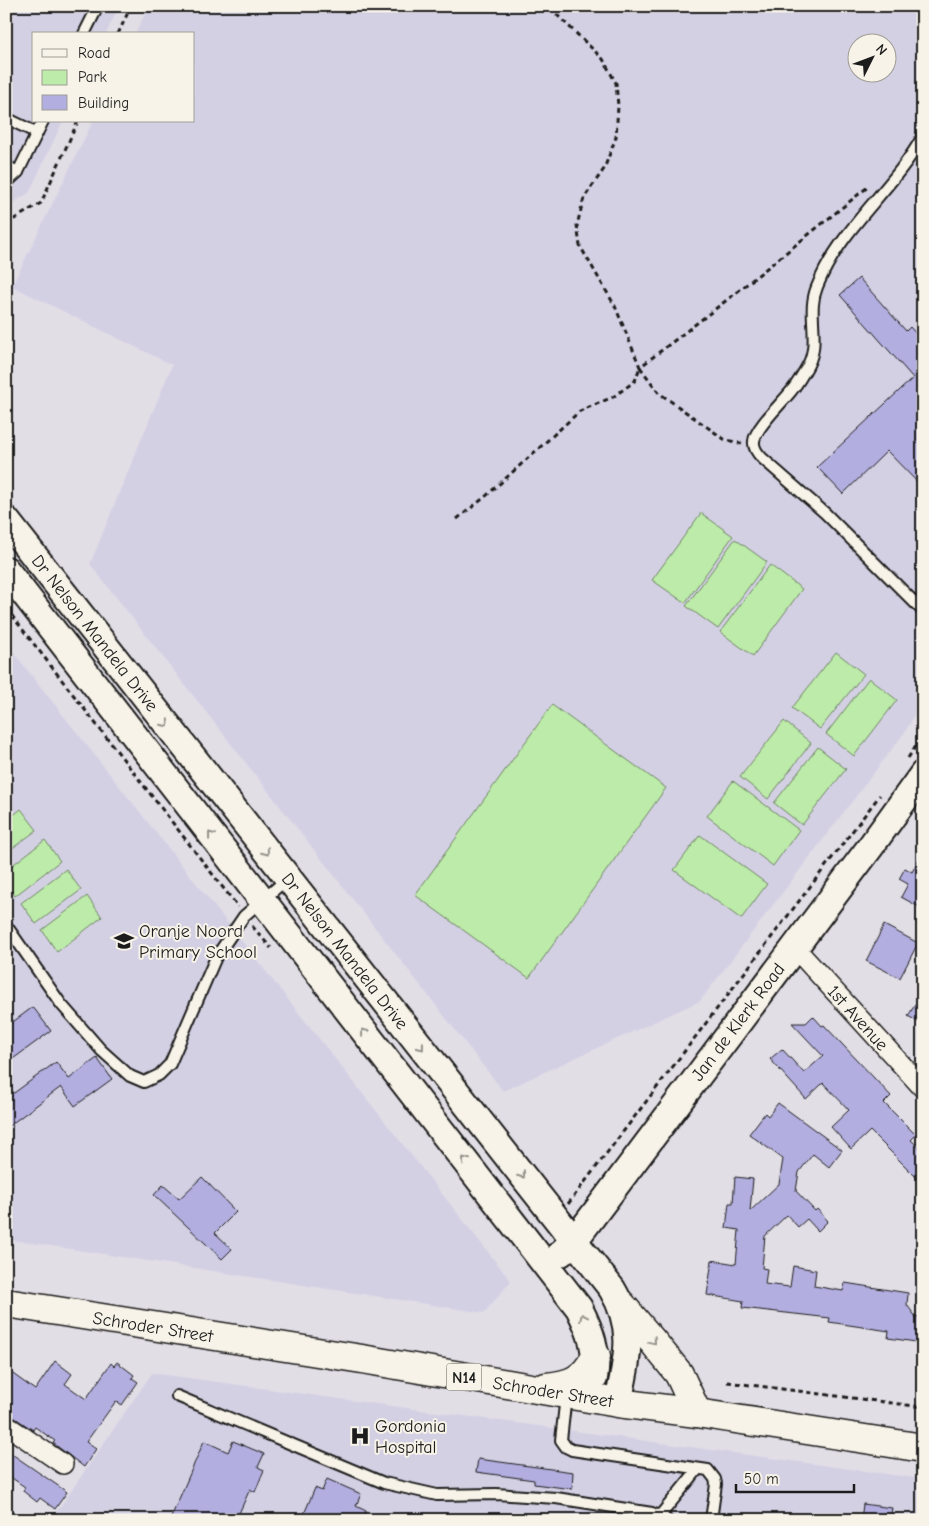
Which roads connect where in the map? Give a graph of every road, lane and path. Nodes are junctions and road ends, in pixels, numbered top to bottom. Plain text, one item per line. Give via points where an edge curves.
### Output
1 (98, 6) edge
2 (131, 6) edge
3 (553, 6) edge
4 (85, 32) edge
5 (119, 32) edge
6 (6, 118) edge
7 (43, 122) edge
8 (78, 122) edge
9 (38, 132) junction
10 (923, 136) edge
11 (6, 166) edge
12 (18, 172) junction
13 (6, 183) edge
14 (869, 186) dead end
15 (6, 224) edge
16 (640, 367) junction
17 (755, 448) junction
18 (6, 494) edge
19 (9, 511) edge
20 (457, 518) dead end
21 (6, 570) edge
22 (923, 611) edge
23 (923, 735) edge
24 (913, 770) edge
25 (885, 789) dead end
26 (287, 878) junction
27 (262, 901) junction
28 (6, 924) edge
29 (794, 947) junction
30 (923, 1088) edge
31 (561, 1198) dead end
32 (574, 1241) junction
33 (548, 1265) junction
34 (6, 1303) edge
35 (621, 1304) junction
36 (596, 1356) junction
37 (727, 1382) dead end
38 (532, 1389) junction
39 (177, 1396) dead end
40 (578, 1396) junction
41 (618, 1402) junction
42 (923, 1407) edge
43 (697, 1413) junction
44 (6, 1425) edge
45 (923, 1448) edge
46 (62, 1464) dead end
47 (698, 1469) junction
48 (663, 1518) edge
49 (711, 1520) edge

1 - 4 lane
2 - 5 path
3 - 16 path via 555,14 603,59 616,83 616,137 604,169 584,198 577,226 580,246 614,306
6 - 9 lane
7 - 9 lane
8 - 15 path via 41,202
9 - 12 lane
10 - 17 lane via 830,260 816,288 812,306 813,354 793,389 755,435
11 - 12 lane
12 - 13 lane
14 - 16 path
16 - 17 path via 659,393 711,431 724,439
16 - 20 path via 635,381 614,397 580,411 485,497
17 - 22 lane
18 - 19 path
19 -> 26 street, Dr Nelson Mandela Drive
27 -> 21 street, Dr Nelson Mandela Drive
23 - 24 path via 915,750
24 - 29 street, Jan de Klerk Road via 871,846
25 - 31 path via 567,1205
26 - 27 lane
26 -> 32 street, Dr Nelson Mandela Drive
27 - 28 lane via 244,916 216,957 170,1064 144,1082 130,1076 101,1050 61,1004
33 -> 27 street, Dr Nelson Mandela Drive
29 - 30 street, 1st Avenue
29 - 32 street, Jan de Klerk Road
32 - 33 street, Jan de Klerk Road
32 - 35 street, Dr Nelson Mandela Drive
36 -> 33 street, Dr Nelson Mandela Drive via 579,1308
34 - 38 highway, Schroder Street / N14
35 - 41 street, Dr Nelson Mandela Drive via 628,1341
35 -> 43 highway via 678,1374
36 - 38 highway via 585,1373 575,1381
36 - 40 street, Dr Nelson Mandela Drive via 596,1366
37 - 42 path
38 - 40 highway, Schroder Street / N14
39 - 48 lane via 384,1483 437,1496 496,1494 556,1498 652,1513
40 - 41 highway, Schroder Street / N14
40 - 47 lane via 561,1440 566,1447
41 - 43 highway, Schroder Street / N14
43 - 45 highway, Schroder Street / N14
44 - 46 street
47 - 48 lane
47 - 49 lane via 708,1470 715,1479

